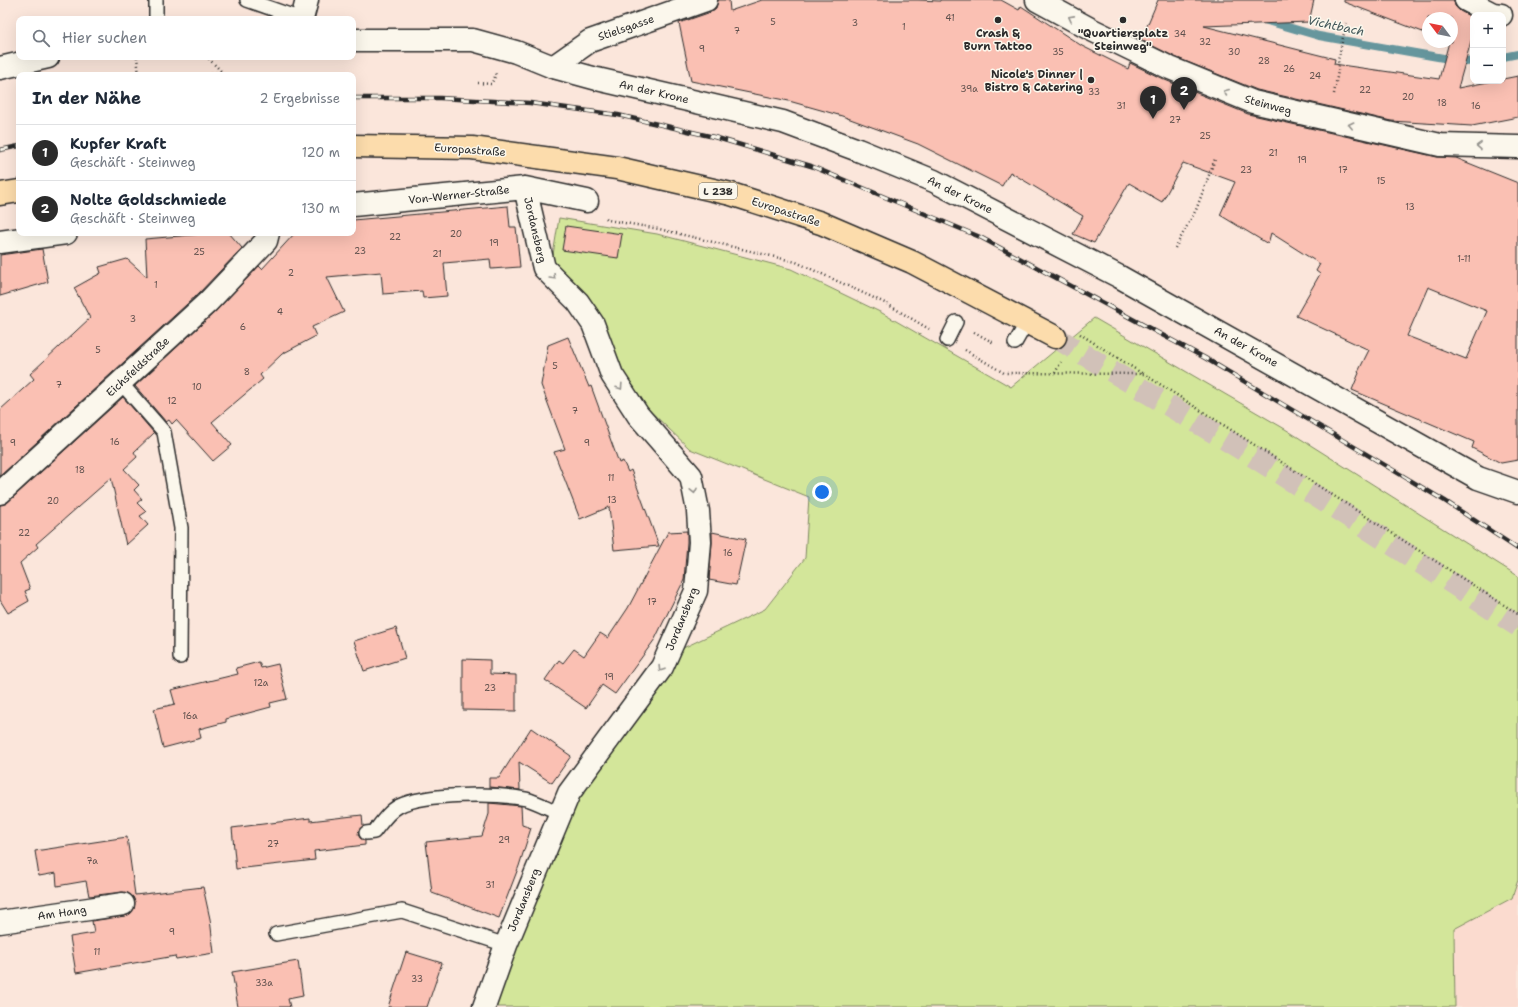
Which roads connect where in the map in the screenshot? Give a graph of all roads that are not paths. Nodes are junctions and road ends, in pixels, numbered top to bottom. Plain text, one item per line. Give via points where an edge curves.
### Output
1 (156, 0) edge
2 (247, 0) edge
3 (307, 0) edge
4 (706, 0) edge
5 (1037, 0) edge
6 (1466, 0) edge
7 (1490, 12) edge
8 (156, 16) edge
9 (292, 16) edge
10 (302, 16) edge
11 (1506, 16) edge
12 (1518, 18) edge
13 (356, 40) edge
14 (35, 60) edge
15 (553, 67) junction
16 (0, 68) edge
17 (356, 146) edge
18 (1518, 147) edge
19 (526, 188) junction
20 (16, 191) edge
21 (0, 194) edge
22 (587, 201) road end
23 (356, 205) edge
24 (44, 236) edge
25 (267, 236) edge
26 (0, 242) edge
27 (956, 322) road end
28 (1027, 322) junction
29 (1055, 337) tunnel mouth
30 (947, 340) road end
31 (1014, 343) road end
32 (121, 383) junction
33 (1518, 492) edge
34 (0, 493) edge
35 (180, 657) dead end
36 (560, 813) junction
37 (366, 834) dead end
38 (123, 904) dead end
39 (0, 922) edge
40 (276, 934) dead end
41 (506, 945) junction
42 (484, 1007) edge

1 - 8 lane
2 - 9 lane
3 - 10 street
4 - 15 street, Stielsgasse via 590,41
18 -> 5 street, Steinweg via 1440,146 1253,102 1170,68
6 - 7 street
11 - 12 street
13 - 15 street, An der Krone via 473,40 516,52
14 - 16 street
15 - 33 street, An der Krone via 782,122 934,181 1120,277 1478,478
17 - 28 main road, Europastraße / L 238 via 472,148 618,168 731,194 821,223 912,262
19 - 22 street, Von-Werner-Straße
19 - 23 street, Von-Werner-Straße
19 -> 36 street, Jordansberg via 544,268 578,302 593,324 612,375 634,408 691,476 700,534 696,591 662,667 569,793
20 - 21 main road
24 - 26 street
25 - 32 street, Eichsfeldstraße via 266,241 208,302
27 - 30 lane
28 - 29 main road, Europastraße / L 238
28 - 31 lane
32 - 34 street, Eichsfeldstraße
32 - 35 lane via 164,432 181,528
36 - 37 lane via 527,799 457,796 418,800 398,806 374,832
36 - 41 street, Jordansberg
38 - 39 street, Am Hang
40 - 41 lane via 402,911
41 - 42 street, Jordansberg

